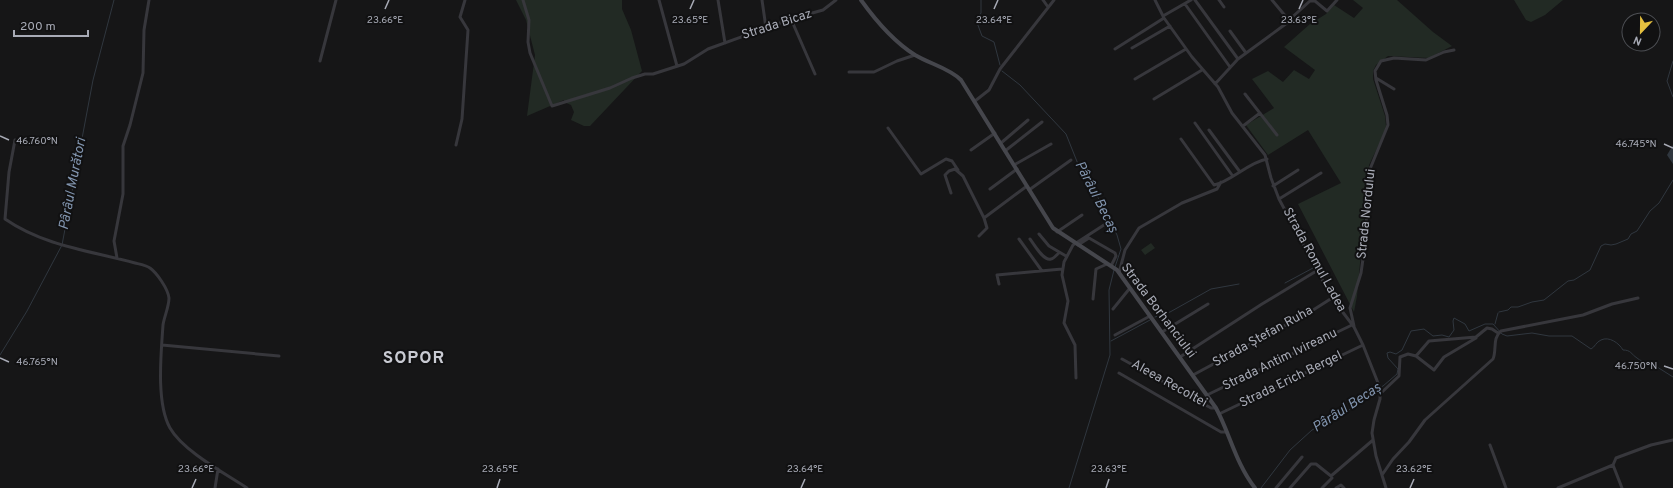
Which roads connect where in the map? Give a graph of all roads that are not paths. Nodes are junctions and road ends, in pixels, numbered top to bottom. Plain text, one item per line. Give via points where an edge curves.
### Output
1 (149, 0) edge
2 (336, 0) edge
3 (464, 0) edge
4 (523, 0) edge
5 (659, 0) edge
6 (718, 0) edge
7 (762, 0) edge
8 (836, 0) edge
9 (861, 0) edge
10 (1043, 0) edge
11 (1054, 0) edge
12 (1155, 0) edge
13 (1191, 0) edge
14 (1195, 0) edge
15 (1219, 0) edge
16 (1272, 0) edge
17 (1337, 0) edge
18 (1185, 4) junction
19 (1048, 7) junction
20 (1224, 7) dead end
21 (1164, 17) junction
22 (791, 19) junction
23 (1288, 21) junction
24 (1170, 26) junction
25 (766, 28) junction
26 (1230, 31) dead end
27 (725, 43) junction
28 (1132, 48) dead end
29 (1114, 49) dead end
30 (1186, 49) junction
31 (1454, 50) dead end
32 (1246, 53) junction
33 (915, 55) junction
34 (1238, 59) junction
35 (320, 62) dead end
36 (677, 66) junction
37 (1230, 66) junction
38 (1202, 70) junction
39 (849, 72) dead end
40 (815, 74) dead end
41 (1376, 78) junction
42 (1136, 79) dead end
43 (1215, 84) junction
44 (1394, 89) dead end
45 (1245, 94) dead end
46 (1154, 99) dead end
47 (975, 101) junction
48 (1260, 113) junction
49 (1028, 120) dead end
50 (1042, 122) dead end
51 (1195, 123) dead end
52 (1244, 126) junction
53 (888, 128) dead end
54 (1209, 130) dead end
55 (995, 133) junction
56 (1277, 135) dead end
57 (1181, 139) dead end
58 (15, 140) dead end
59 (1000, 143) junction
60 (1051, 144) dead end
61 (456, 145) dead end
62 (971, 150) dead end
63 (1005, 151) junction
64 (1267, 158) junction
65 (1071, 160) dead end
66 (1015, 167) junction
67 (958, 170) junction
68 (1298, 170) dead end
69 (1240, 172) junction
70 (1321, 173) dead end
71 (1232, 175) junction
72 (1221, 182) junction
73 (1274, 186) junction
74 (1028, 188) junction
75 (990, 189) dead end
76 (951, 193) dead end
77 (1279, 199) junction
78 (1082, 215) dead end
79 (984, 218) junction
80 (1107, 222) dead end
81 (1057, 232) junction
82 (1039, 234) dead end
83 (980, 236) dead end
84 (1019, 239) dead end
85 (1030, 239) dead end
86 (1076, 245) junction
87 (1059, 253) junction
88 (1066, 256) junction
89 (117, 258) junction
90 (1110, 265) junction
91 (1062, 269) junction
92 (1318, 270) junction
93 (1042, 271) junction
94 (1118, 272) junction
95 (999, 284) dead end
96 (1130, 288) junction
97 (1332, 298) junction
98 (1638, 298) dead end
99 (1093, 299) dead end
100 (1208, 304) dead end
101 (1113, 309) dead end
102 (1150, 316) junction
103 (1353, 326) junction
104 (1162, 332) junction
105 (1499, 332) junction
106 (1115, 336) dead end
107 (1476, 337) junction
108 (162, 344) junction
109 (1363, 345) junction
110 (279, 356) dead end
111 (1416, 356) junction
112 (1180, 357) junction
113 (1122, 358) dead end
114 (1119, 372) dead end
115 (1193, 375) junction
116 (1076, 378) dead end
117 (1380, 394) junction
118 (1207, 395) junction
119 (1216, 408) junction
120 (1219, 414) junction
121 (1227, 432) junction
122 (1373, 440) junction
123 (1673, 440) edge
124 (1490, 445) dead end
125 (1302, 457) dead end
126 (1613, 465) junction
127 (218, 469) junction
128 (1382, 475) junction
129 (1332, 477) junction
130 (215, 488) edge
131 (248, 488) edge
132 (1256, 488) edge
133 (1276, 488) edge
134 (1290, 488) edge
135 (1322, 488) edge
136 (1336, 488) edge
137 (1344, 488) edge
138 (1386, 488) edge
139 (1506, 488) edge
140 (1558, 488) edge
141 (1622, 488) edge

1 - 89 street via 140,88 123,146 123,194 114,241
2 - 35 street
3 - 61 street via 460,17 468,30 462,119
4 - 36 street, Strada Bicaz via 529,20 530,53 552,106 610,88 632,78
5 - 36 street
6 - 27 street
7 - 25 street
8 - 22 street, Strada Bicaz via 823,10
9 - 33 main road, Strada Borhanciului via 882,27
10 - 19 street
11 - 19 street
12 - 21 street, Strada Romul Ladea
13 - 18 street
14 - 34 street
15 - 20 street
16 - 23 street
17 - 23 street via 1328,11 1315,1 1310,1
18 - 21 street
18 - 37 street
19 - 47 street via 1000,69 989,90
21 - 24 street, Strada Romul Ladea
21 - 29 street
22 - 25 street, Strada Bicaz
22 - 40 street
23 - 32 street
24 - 28 street
24 - 30 street, Strada Romul Ladea
25 - 27 street, Strada Bicaz
26 - 32 street
27 - 36 street, Strada Bicaz via 699,53
30 - 38 street, Strada Romul Ladea
30 - 42 street
31 - 41 street via 1426,60 1394,58 1381,61 1375,71
32 - 34 street
33 - 39 street via 874,72
33 - 47 main road, Strada Borhanciului via 956,76
34 - 37 street
37 - 43 street
38 - 43 street, Strada Romul Ladea
38 - 46 street
41 - 44 street
41 - 103 street, Strada Nordului via 1388,125 1370,169 1361,274 1350,308
43 - 52 street, Strada Romul Ladea via 1232,113
45 - 48 street
47 - 55 main road, Strada Borhanciului
48 - 52 street
48 - 56 street
49 - 59 street
50 - 63 street
51 - 71 street
52 - 64 street, Strada Romul Ladea
53 - 67 street via 921,174 946,159 952,161
54 - 69 street
55 - 59 main road, Strada Borhanciului
55 - 62 street
57 - 72 street via 1211,183 1215,185
58 - 89 street via 5,219 45,240
59 - 63 main road, Strada Borhanciului
60 - 66 street
63 - 66 main road, Strada Borhanciului
64 - 69 street
64 - 73 street, Strada Romul Ladea
65 - 74 street
66 - 74 main road, Strada Borhanciului
66 - 75 street
67 - 76 street via 952,169 945,175
67 - 79 street
68 - 73 street
69 - 71 street
70 - 77 street
71 - 72 street
72 - 94 street via 1217,189 1182,203 1139,228 1125,250
73 - 77 street, Strada Romul Ladea
74 - 79 street
74 - 81 main road, Strada Borhanciului
77 - 92 street, Strada Romul Ladea
78 - 81 street
79 - 83 street via 987,228
80 - 86 street
81 - 86 main road, Strada Borhanciului
82 - 87 street via 1046,244
84 - 93 street
85 - 87 street via 1049,259
86 - 88 street
86 - 90 main road, Strada Borhanciului
86 - 90 street via 1089,238 1115,253 1116,256
87 - 88 street
88 - 91 street
89 - 108 street via 149,268 166,288 169,298
90 - 94 main road, Strada Borhanciului
90 - 99 street via 1097,268
91 - 93 street
91 - 116 street via 1068,301 1064,323 1075,345
92 - 97 street, Strada Romul Ladea
92 - 112 street
93 - 95 street via 997,275
94 - 96 main road, Strada Borhanciului
96 - 101 street
96 - 102 main road, Strada Borhanciului
97 - 103 street, Strada Romul Ladea
97 - 115 street, Strada Ștefan Ruha
98 - 105 street via 1612,304 1583,316
100 - 104 street
102 - 104 main road, Strada Borhanciului
102 - 106 street
103 - 109 street, Strada Romul Ladea
103 - 118 street, Strada Antim Ivireanu
104 - 112 main road, Strada Borhanciului
105 - 107 street via 1487,328
105 - 128 street via 1493,359 1426,420 1392,459
107 - 111 street via 1431,340
107 - 111 street via 1444,358 1434,370
108 - 110 street
108 - 127 street via 162,396 170,429 203,460
109 - 117 street, Strada Romul Ladea via 1380,385
109 - 120 street, Strada Erich Bergel
111 - 117 street via 1408,354 1400,357 1399,376
112 - 115 main road, Strada Borhanciului
113 - 119 street, Aleea Recoltei via 1211,408
114 - 121 street via 1221,432
115 - 118 main road, Strada Borhanciului
117 - 122 street, Strada Romul Ladea via 1373,424
118 - 119 main road, Strada Borhanciului
119 - 120 main road, Strada Borhanciului
120 - 121 main road, Strada Borhanciului
121 - 132 main road, Strada Borhanciului via 1244,470
122 - 128 street, Strada Romul Ladea
122 - 129 street
123 - 126 street via 1622,455 1616,458
124 - 139 street
125 - 133 street
126 - 140 street
126 - 141 street
127 - 130 street
127 - 131 street
128 - 138 street, Strada Romul Ladea
129 - 134 street via 1316,464 1311,464
129 - 135 street
136 - 137 street via 1340,485

